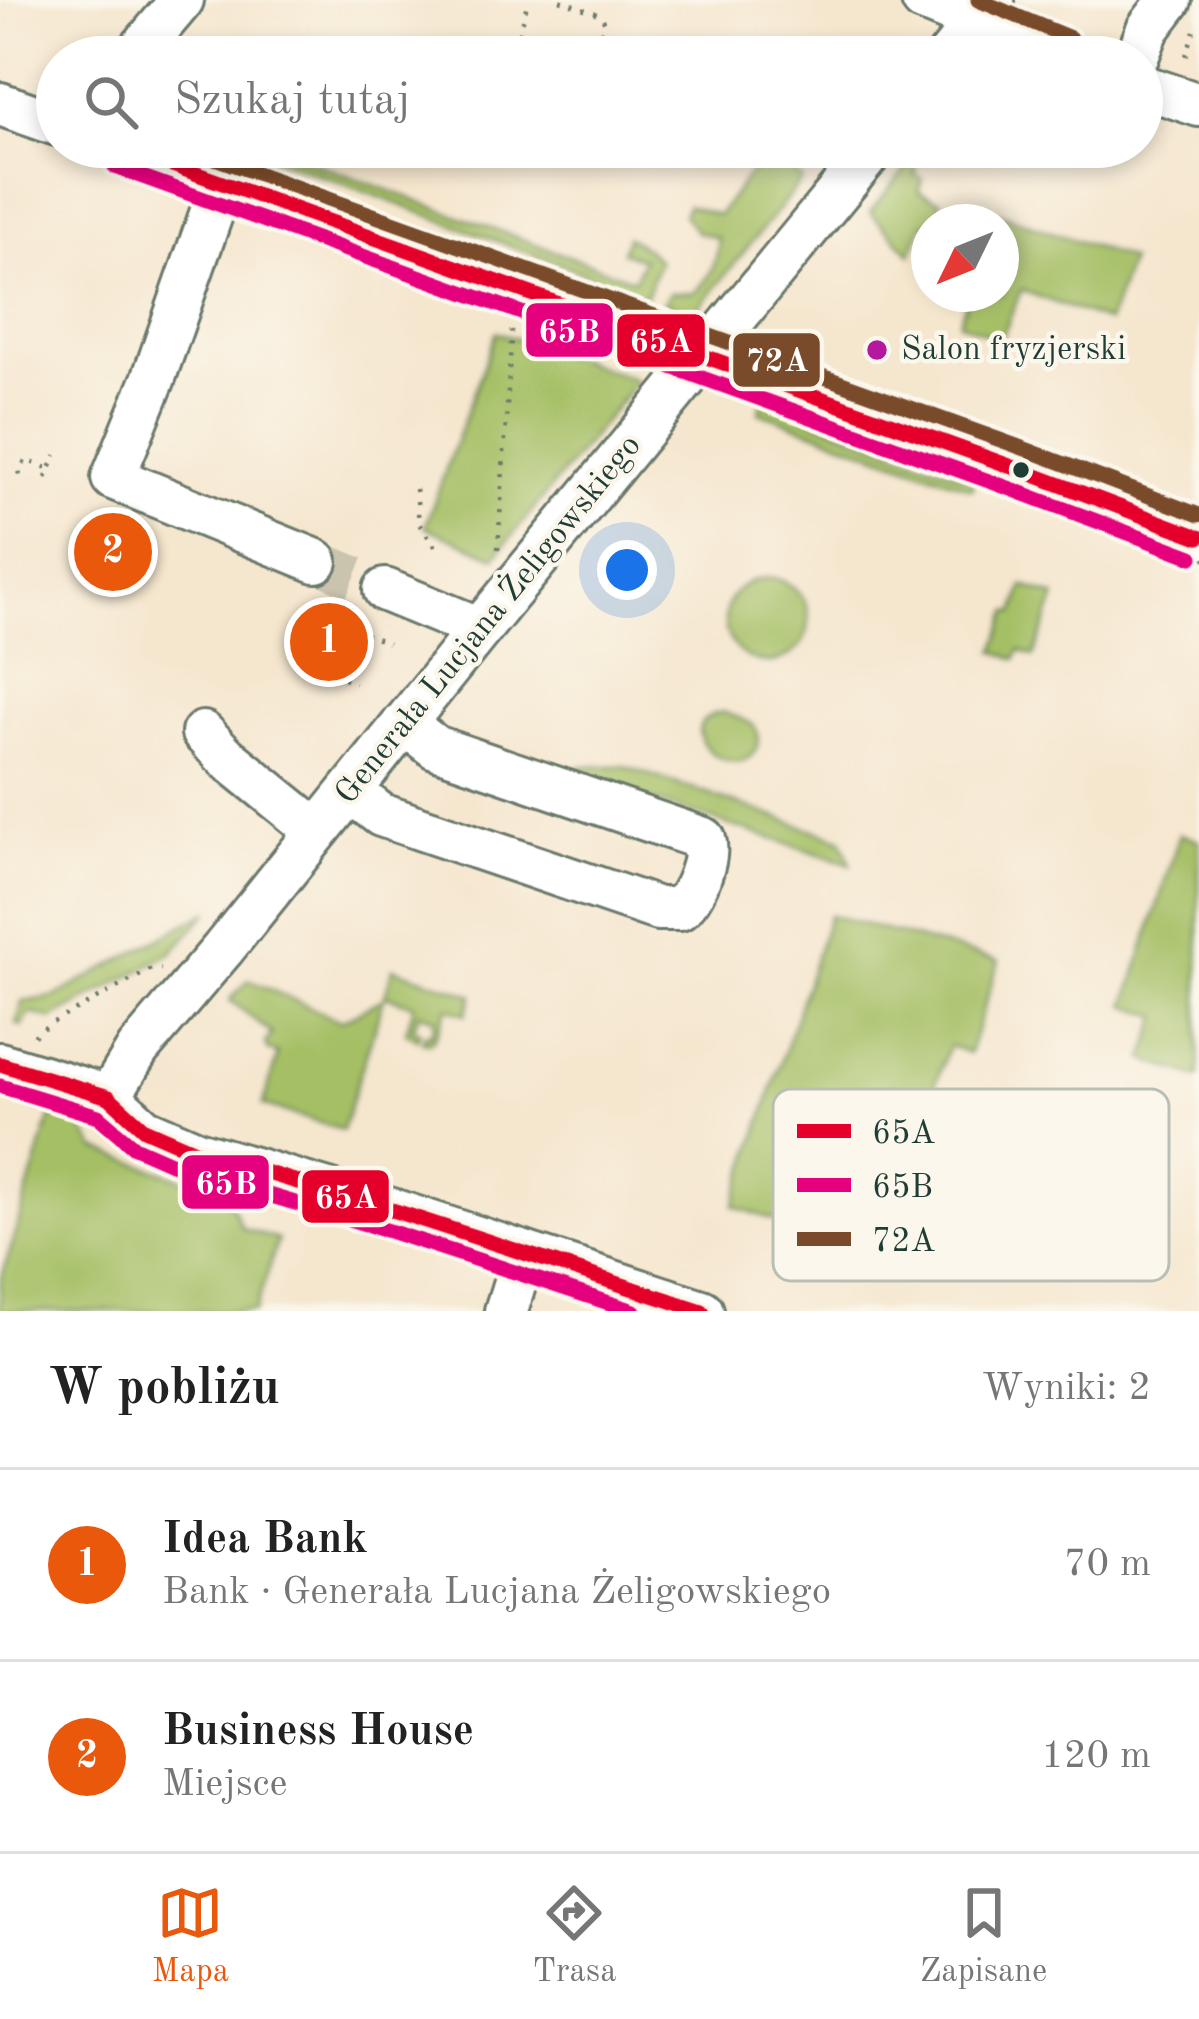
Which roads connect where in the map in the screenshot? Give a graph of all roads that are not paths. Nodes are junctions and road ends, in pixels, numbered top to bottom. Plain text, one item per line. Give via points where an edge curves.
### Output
1 (182, 0) edge
2 (923, 0) edge
3 (1170, 0) edge
4 (985, 11) edge
5 (152, 36) edge
6 (965, 36) edge
7 (1027, 36) edge
8 (1145, 36) edge
9 (1163, 93) edge
10 (0, 104) edge
11 (1199, 106) edge
12 (36, 117) edge
13 (180, 168) edge
14 (858, 168) edge
15 (222, 183) junction
16 (705, 357) junction
17 (1199, 537) edge
18 (316, 561) tunnel mouth
19 (385, 590) tunnel mouth
20 (480, 629) junction
21 (404, 723) junction
22 (203, 733) dead end
23 (350, 791) junction
24 (317, 831) junction
25 (15, 1051) edge
26 (109, 1096) junction
27 (524, 1252) junction
28 (506, 1311) edge
29 (702, 1311) edge

1 - 5 street
2 - 4 street
3 - 8 street
4 - 6 street
4 - 7 street
9 - 11 street
10 - 12 street
13 - 15 street
14 - 16 street, Generała Lucjana Żeligowskiego
15 - 16 street
15 - 18 street via 112,478
16 - 17 street
16 - 20 street, Generała Lucjana Żeligowskiego
19 - 20 street
20 - 21 street, Generała Lucjana Żeligowskiego
21 - 23 street, Generała Lucjana Żeligowskiego
21 - 23 street via 435,748 704,839 689,900 680,909 653,908 381,815
22 - 24 street
23 - 24 street, Generała Lucjana Żeligowskiego
24 - 26 street, Generała Lucjana Żeligowskiego
25 - 26 street
26 - 27 street via 143,1129 183,1147
27 - 28 street
27 - 29 street

